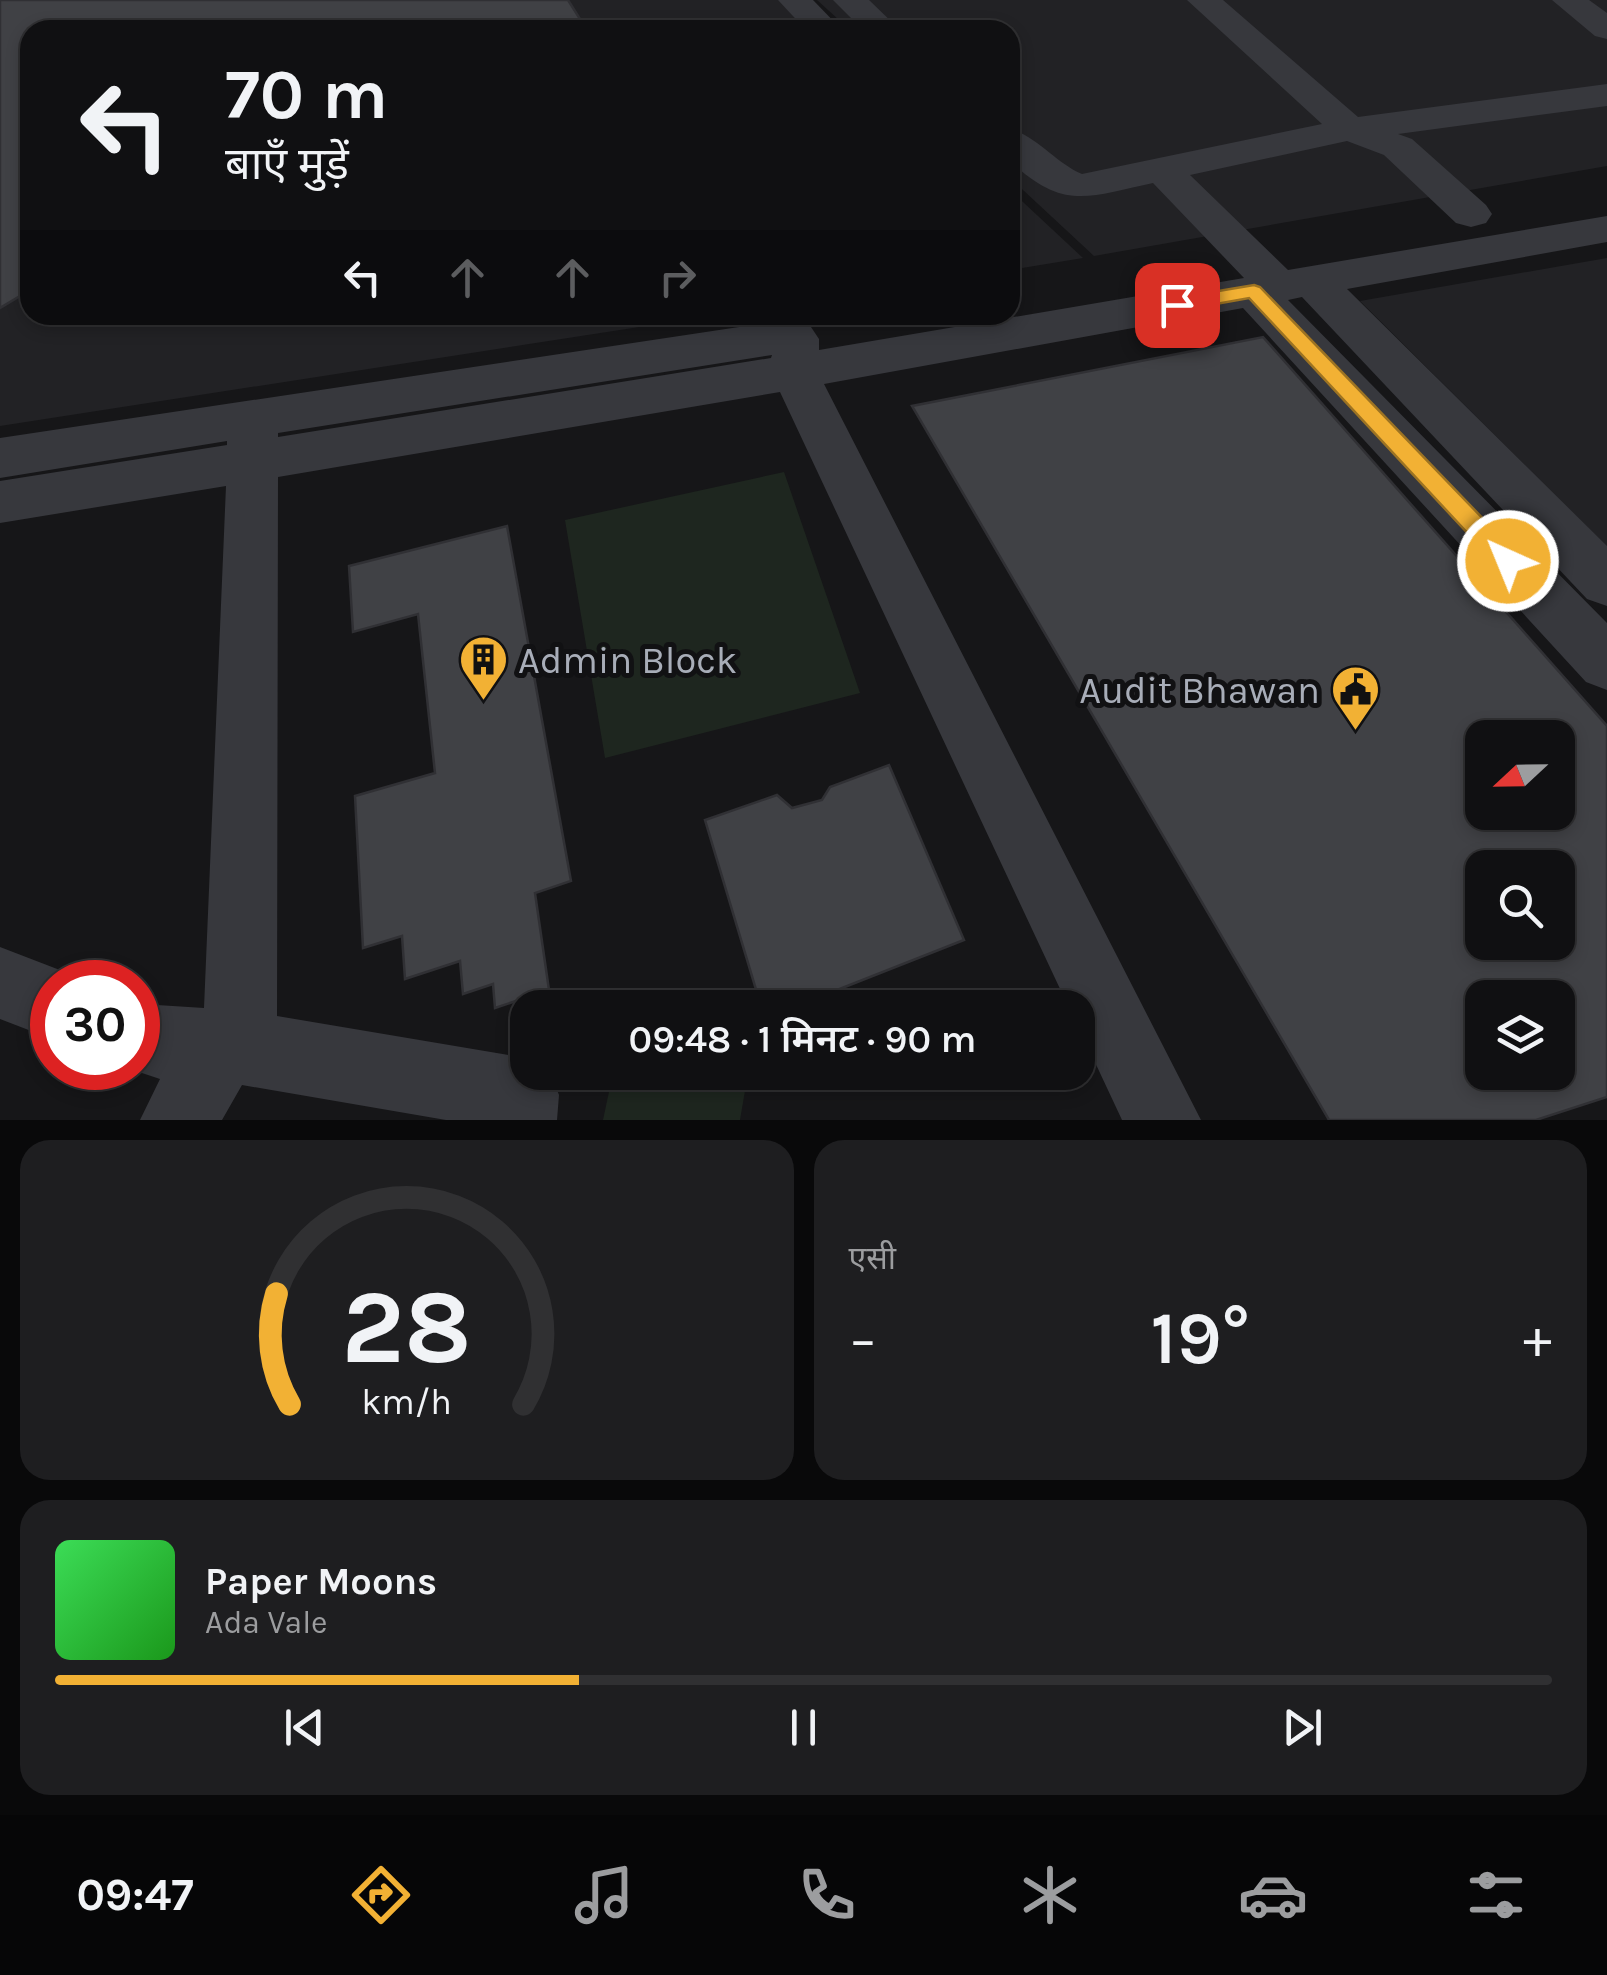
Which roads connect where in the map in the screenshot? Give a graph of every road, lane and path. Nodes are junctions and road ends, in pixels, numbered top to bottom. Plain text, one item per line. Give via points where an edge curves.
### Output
1 (794, 0) edge
2 (849, 0) edge
3 (1203, 0) edge
4 (1568, 0) edge
5 (815, 20) edge
6 (872, 20) edge
7 (1607, 29) edge
8 (1607, 95) edge
9 (1350, 129) junction
10 (1020, 150) edge
11 (1161, 169) junction
12 (1379, 181) dead end
13 (1607, 190) edge
14 (1471, 214) junction
15 (1607, 229) edge
16 (1273, 278) junction
17 (1020, 295) edge
18 (1020, 312) edge
19 (864, 325) edge
20 (919, 325) edge
21 (799, 341) edge
22 (251, 440) junction
23 (0, 458) edge
24 (0, 502) edge
25 (1607, 582) edge
26 (1607, 663) edge
27 (0, 983) edge
28 (30, 995) edge
29 (160, 1042) edge
30 (231, 1047) junction
31 (179, 1120) edge
32 (518, 1120) edge
33 (1162, 1120) edge

1 - 5 street
2 - 6 street
3 - 9 street
4 - 7 street
8 - 9 street
9 - 11 street
9 - 12 street via 1349,143
9 - 14 street via 1398,147
10 - 11 street via 1046,173 1078,187
11 - 16 street
13 - 14 street
14 - 16 street
15 - 16 street
16 - 17 street
16 - 18 street
16 - 25 street
16 - 26 street
19 - 21 street
20 - 21 street
21 - 22 street
21 - 33 street
22 - 23 street
22 - 24 street
22 - 30 street
27 - 28 street
29 - 30 street
30 - 31 street
30 - 32 street via 521,1095

